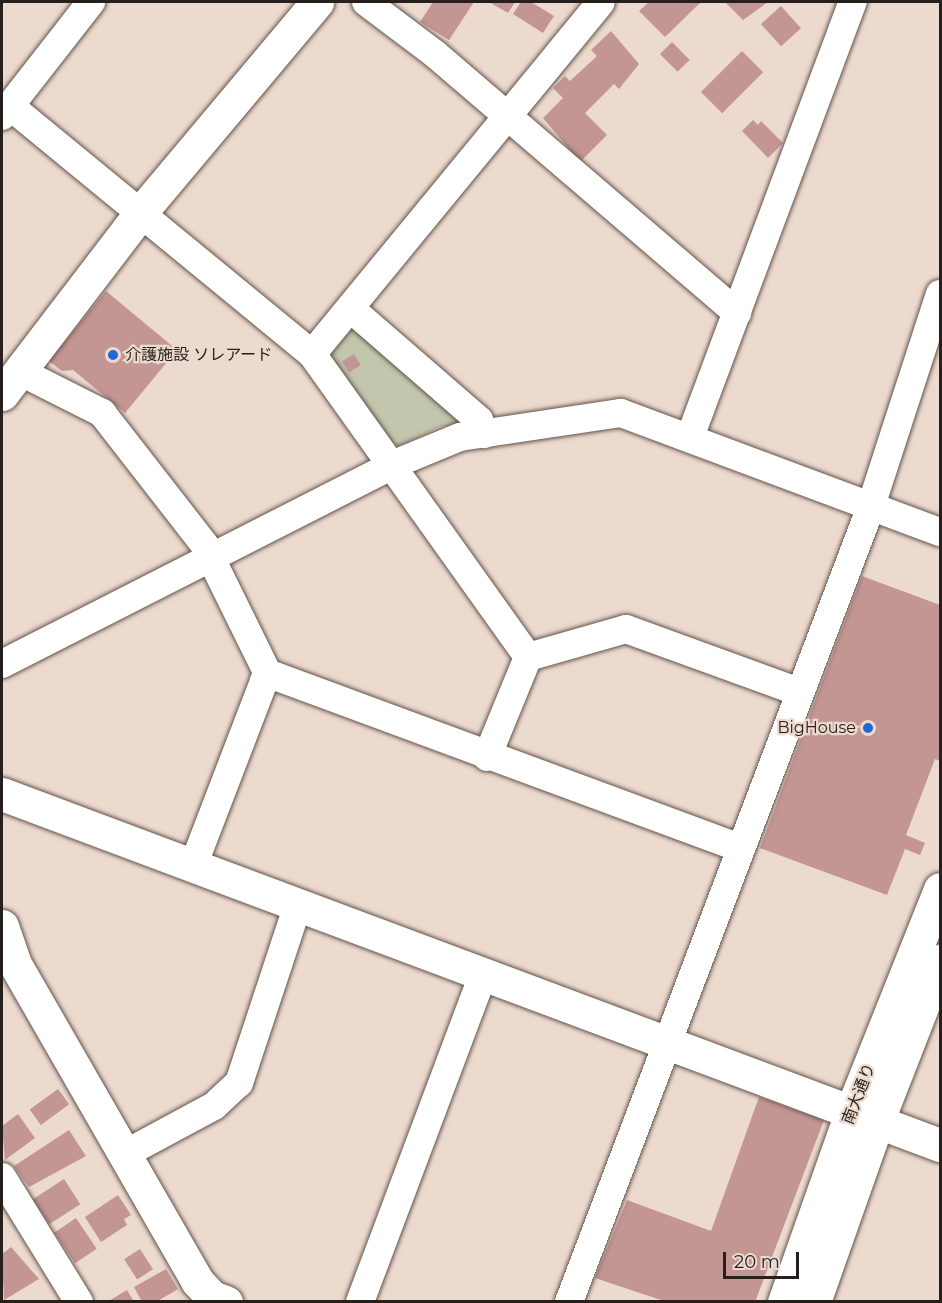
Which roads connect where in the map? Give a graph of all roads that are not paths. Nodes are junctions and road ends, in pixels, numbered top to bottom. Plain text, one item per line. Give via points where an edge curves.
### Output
1 (91, 2) edge
2 (317, 2) edge
3 (366, 2) edge
4 (601, 2) edge
5 (853, 2) edge
6 (6, 111) edge
7 (508, 116) junction
8 (141, 212) junction
9 (940, 294) edge
10 (350, 309) junction
11 (737, 313) junction
12 (312, 354) junction
13 (10, 382) edge
14 (484, 434) junction
15 (690, 437) junction
16 (392, 465) junction
17 (870, 509) junction
18 (940, 532) edge
19 (210, 558) junction
20 (528, 657) junction
21 (2, 664) edge
22 (270, 678) junction
23 (799, 692) junction
24 (487, 756) junction
25 (2, 794) edge
26 (740, 848) junction
27 (193, 866) junction
28 (940, 889) edge
29 (298, 905) junction
30 (2, 926) edge
31 (940, 961) edge
32 (8, 968) edge
33 (483, 974) junction
34 (666, 1042) junction
35 (865, 1115) junction
36 (940, 1145) edge
37 (123, 1155) junction
38 (2, 1178) edge
39 (79, 1302) edge
40 (226, 1302) edge
41 (360, 1302) edge
42 (569, 1302) edge
43 (784, 1302) edge
44 (814, 1302) edge

1 - 6 street
2 - 8 street
3 - 7 street
4 - 7 street
5 - 11 street
6 - 8 street
7 - 10 street
7 - 11 street
8 - 12 street
8 - 13 street
9 - 17 street
10 - 12 street
10 - 14 street via 479,420
11 - 15 street
12 - 16 street
13 - 19 street via 102,413 204,544
14 - 15 street via 621,413
14 - 16 street via 460,436
15 - 17 street
16 - 19 street
16 - 20 street
17 - 18 street
17 - 23 street
19 - 21 street
19 - 22 street
20 - 23 street via 626,628
20 - 24 street
22 - 24 street via 275,676
22 - 27 street via 264,681
23 - 26 street
24 - 26 street
25 - 27 street
26 - 34 street
27 - 29 street
28 - 35 street, 南大通り
29 - 33 street
29 - 37 street via 238,1083 214,1106
30 - 32 street
31 - 35 street, 南大通り
32 - 37 street
33 - 34 street
33 - 41 street
34 - 35 street
34 - 42 street
35 - 36 street
35 - 43 street, 南大通り
35 - 44 street, 南大通り
37 - 40 street via 197,1281 205,1292
38 - 39 street

